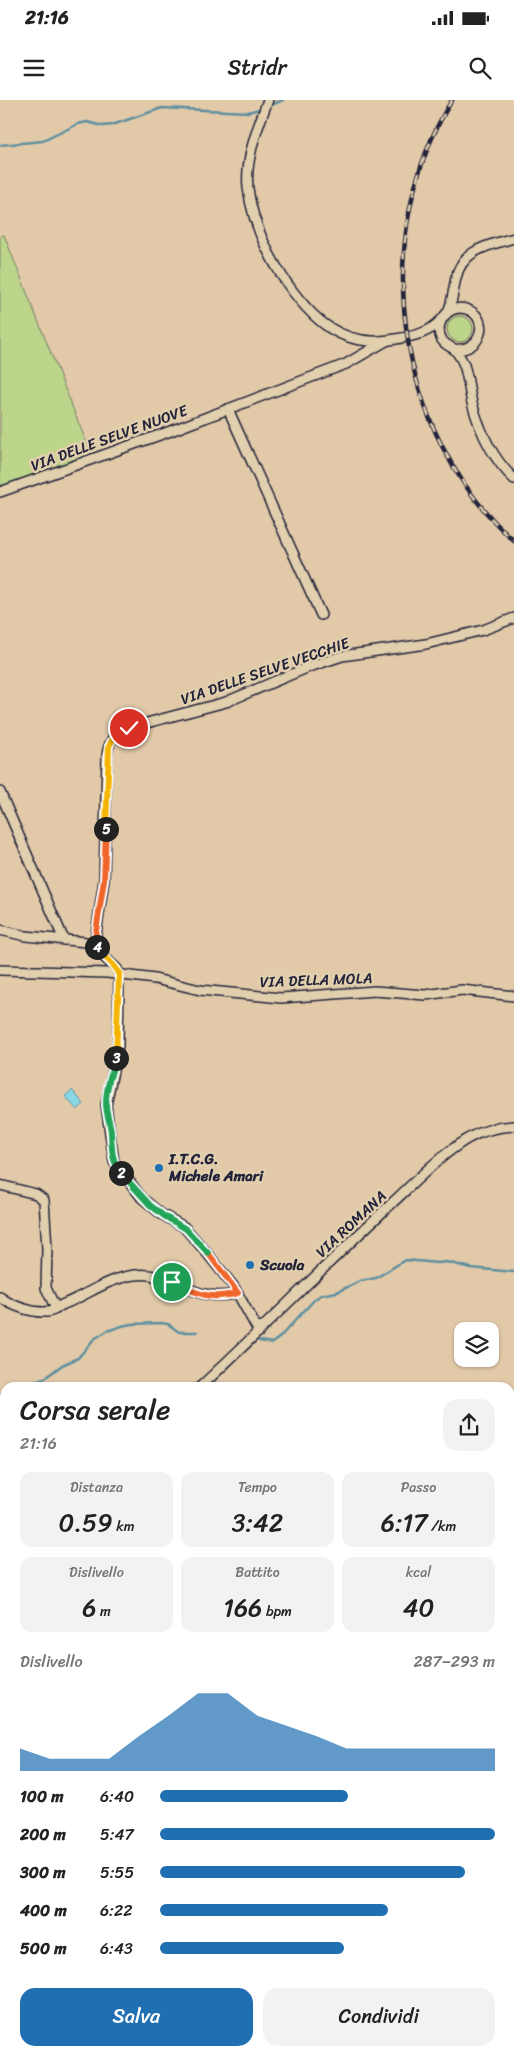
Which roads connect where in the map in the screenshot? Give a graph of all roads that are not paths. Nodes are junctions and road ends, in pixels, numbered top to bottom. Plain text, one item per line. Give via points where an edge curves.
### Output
1 (268, 100) edge
2 (514, 238) edge
3 (454, 293) junction
4 (466, 309) junction
5 (448, 312) junction
6 (440, 322) junction
7 (422, 334) junction
8 (386, 341) junction
9 (442, 341) junction
10 (454, 349) junction
11 (466, 349) junction
12 (466, 371) junction
13 (228, 409) junction
14 (514, 479) edge
15 (0, 492) edge
16 (321, 615) dead end
17 (514, 618) edge
18 (0, 792) edge
19 (0, 930) edge
20 (64, 940) junction
21 (96, 943) junction
22 (0, 970) edge
23 (119, 975) junction
24 (514, 996) edge
25 (514, 1126) edge
26 (0, 1185) edge
27 (238, 1293) junction
28 (0, 1298) edge
29 (56, 1309) junction
30 (259, 1332) junction
31 (205, 1382) edge

1 - 8 street via 250,157 248,189 255,221 276,265 299,301 321,323 352,338
2 - 3 street via 470,254 459,269
3 - 4 street
3 - 5 street
4 - 5 street via 456,308
4 - 11 street via 479,320 480,332 476,342
5 - 6 street
6 - 7 street
6 - 9 street
7 - 8 street
7 - 9 street
8 - 13 street, VIA DELLE SELVE NUOVE via 350,363
9 - 10 street
10 - 11 street
10 - 12 street
11 - 12 street
12 - 14 street via 483,435 496,458
13 - 15 street, VIA DELLE SELVE NUOVE
13 - 16 street
17 - 21 street, VIA DELLE SELVE VECCHIE via 426,644 342,656 231,700 116,734 108,752 104,880
18 - 20 street
19 - 20 street
20 - 21 street
21 - 23 street
22 - 23 street, VIA DELLA MOLA
23 - 24 street, VIA DELLA MOLA via 258,997 296,998 375,991 425,995 462,990
23 - 27 street via 118,1046 106,1105 114,1162 134,1190 150,1205 186,1229
25 - 30 street, VIA ROMANA via 485,1131 448,1153
26 - 29 street via 36,1194 44,1200 46,1288
27 - 29 street via 208,1296 172,1282 136,1274 113,1281
27 - 30 street
28 - 29 street via 30,1310 47,1312
30 - 31 street, VIA ROMANA

